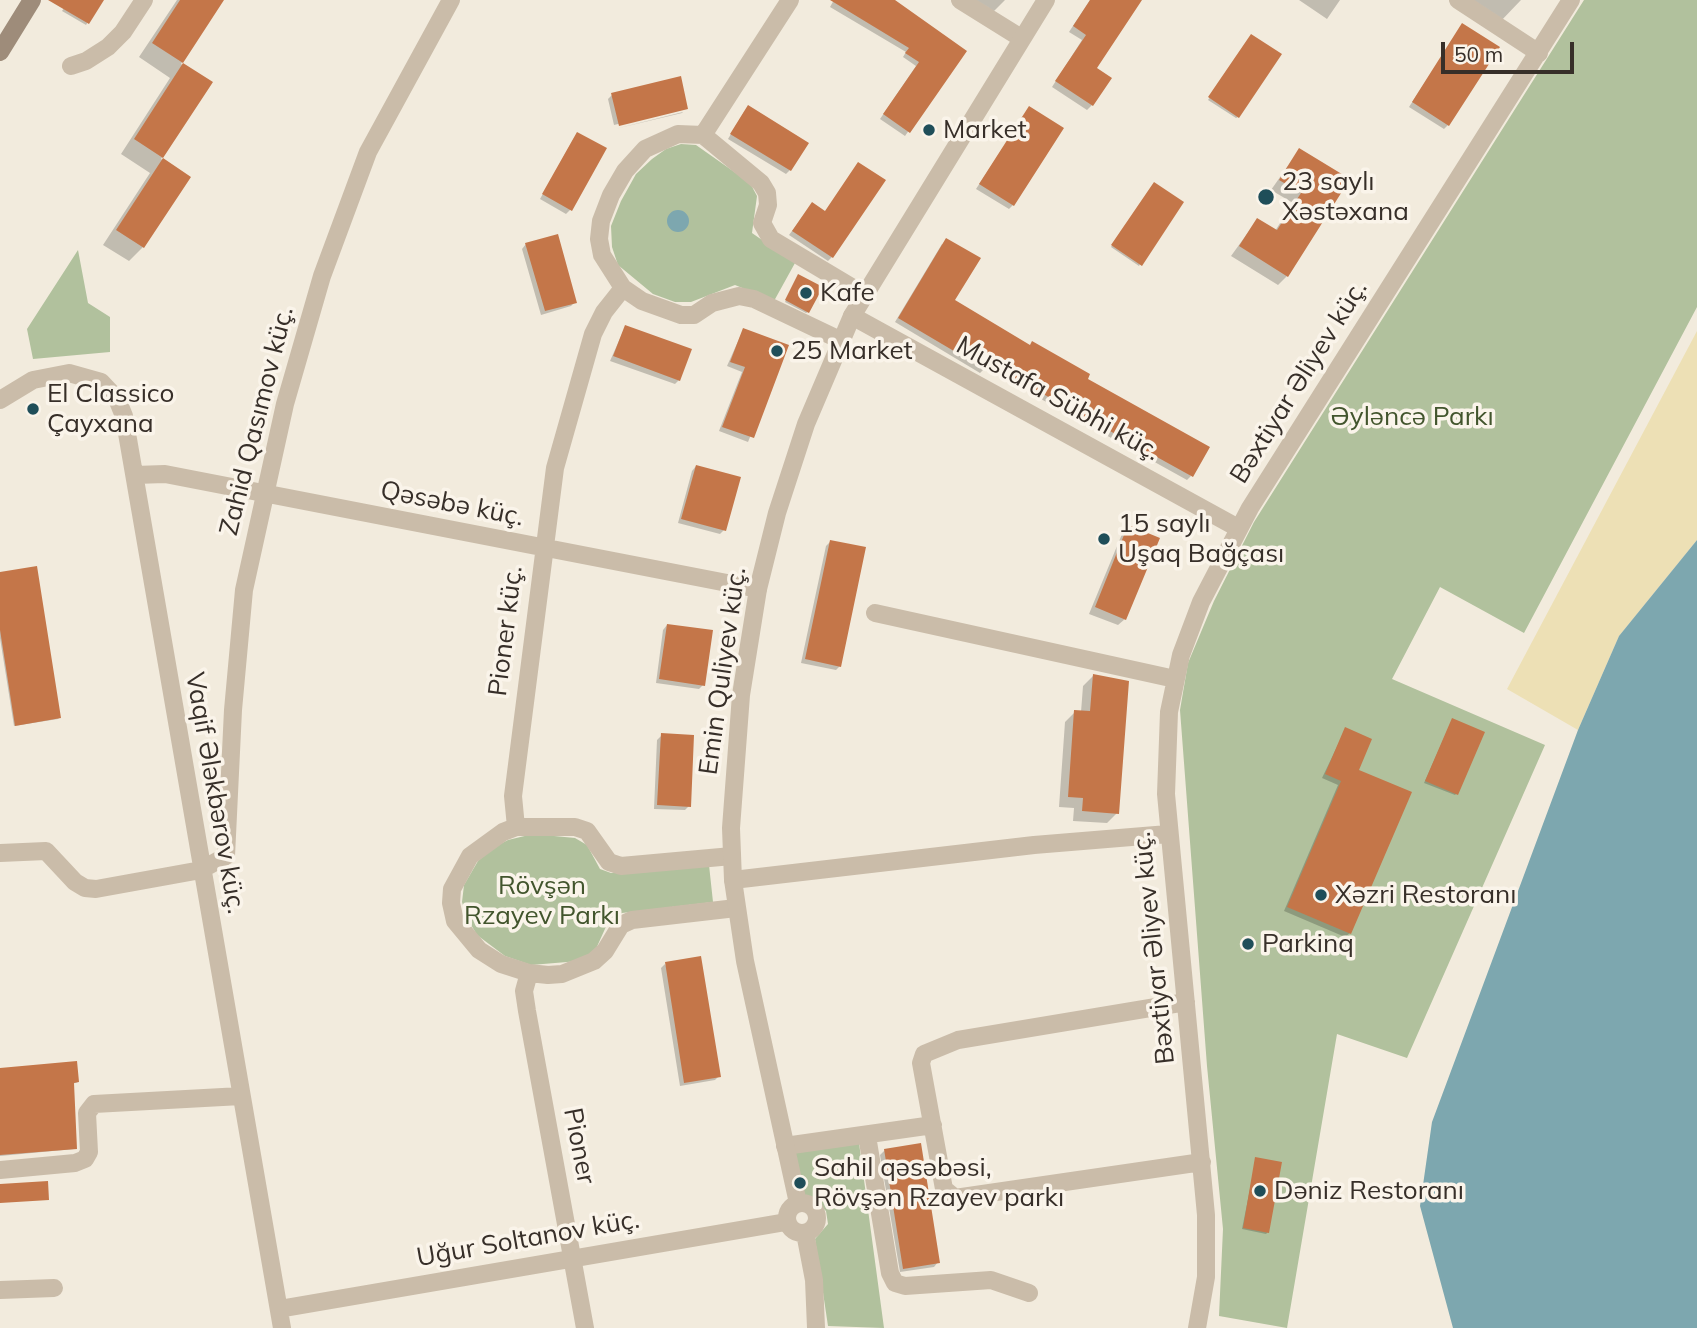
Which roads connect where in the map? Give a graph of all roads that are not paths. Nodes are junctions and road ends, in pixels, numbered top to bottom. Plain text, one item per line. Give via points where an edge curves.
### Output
1 (32, 0) edge
2 (144, 0) edge
3 (451, 0) edge
4 (790, 0) edge
5 (960, 0) edge
6 (1046, 0) edge
7 (1458, 0) edge
8 (1571, 0) edge
9 (1021, 38) junction
10 (0, 52) edge
11 (1539, 53) junction
12 (71, 66) dead end
13 (703, 135) junction
14 (623, 288) junction
15 (863, 294) junction
16 (852, 316) junction
17 (840, 340) junction
18 (0, 400) edge
19 (135, 475) junction
20 (264, 493) junction
21 (1238, 528) junction
22 (542, 549) junction
23 (758, 589) junction
24 (875, 613) dead end
25 (1175, 679) junction
26 (516, 827) junction
27 (1168, 834) junction
28 (0, 853) edge
29 (732, 856) junction
30 (201, 870) junction
31 (733, 880) junction
32 (736, 908) junction
33 (528, 974) junction
34 (1186, 1002) junction
35 (241, 1096) junction
36 (933, 1125) junction
37 (867, 1136) junction
38 (785, 1146) junction
39 (1202, 1162) junction
40 (0, 1170) edge
41 (798, 1203) junction
42 (786, 1222) junction
43 (805, 1233) junction
44 (573, 1257) junction
45 (54, 1288) dead end
46 (0, 1290) edge
47 (1029, 1293) dead end
48 (279, 1310) junction
49 (282, 1328) edge
50 (585, 1328) edge
51 (816, 1328) edge
52 (1197, 1328) edge

1 - 10 main road
2 - 12 street via 108,47
3 - 20 street, Zahid Qasımov küç. via 388,110 349,201 302,345
4 - 13 street
5 - 9 street
6 - 9 street, Emin Quliyev küç.
7 - 11 street
8 - 11 street, Bəxtiyar Əliyev küç.
9 - 15 street, Emin Quliyev küç.
11 - 21 street, Bəxtiyar Əliyev küç.
13 - 14 street via 678,134 645,149 611,195 599,239 605,262
13 - 15 street via 761,183 768,205 762,223 771,239
14 - 17 street via 642,301 681,315 694,316 727,297 754,299
14 - 22 street, Pioner küç. via 604,312 589,345 555,468
15 - 16 street, Emin Quliyev küç.
16 - 17 street, Emin Quliyev küç.
16 - 21 street, Mustafa Sübhi küç.
17 - 23 street, Emin Quliyev küç. via 797,451
18 - 19 street, Vaqif Ələkbərov küç. via 51,374 69,373 101,382 117,399 124,416
19 - 20 street, Qəsəbə küç. via 166,474
19 - 30 street, Vaqif Ələkbərov küç.
20 - 22 street, Qəsəbə küç.
20 - 30 street, Zahid Qasımov küç. via 246,576 239,638 229,840 226,856
21 - 25 street, Bəxtiyar Əliyev küç. via 1201,602
22 - 23 street, Qəsəbə küç.
22 - 26 street, Pioner küç. via 513,796
23 - 29 street, Emin Quliyev küç. via 741,695
24 - 25 street
25 - 27 street, Bəxtiyar Əliyev küç. via 1166,749
26 - 29 street via 587,831 609,862 621,866
26 - 33 street via 470,856 452,889 451,903 455,922 479,950
27 - 31 street
27 - 34 street, Bəxtiyar Əliyev küç.
28 - 30 street via 46,851 75,881 96,889
29 - 31 street, Emin Quliyev küç.
30 - 35 street, Vaqif Ələkbərov küç.
31 - 32 street, Emin Quliyev küç.
32 - 33 street via 632,920 621,925 605,951 580,968 562,974
32 - 38 street, Emin Quliyev küç.
33 - 44 street, Pioner via 524,991 527,1012
34 - 36 street via 958,1040 932,1049 921,1063
34 - 39 street, Bəxtiyar Əliyev küç.
35 - 40 street via 94,1104 87,1113 89,1152 85,1159
35 - 48 street, Vaqif Ələkbərov küç.
36 - 37 street
36 - 39 street via 944,1189 955,1198
37 - 38 street
37 - 47 street via 895,1283 983,1280
38 - 41 street, Emin Quliyev küç.
39 - 52 street, Bəxtiyar Əliyev küç. via 1206,1277
41 - 42 street via 791,1207
41 - 43 street via 806,1203 817,1215 812,1230
42 - 43 street via 790,1229
42 - 44 street, Uğur Soltanov küç.
43 - 51 street via 814,1280
44 - 48 street, Uğur Soltanov küç.
44 - 50 street, Pioner
45 - 46 street
48 - 49 street, Vaqif Ələkbərov küç.

